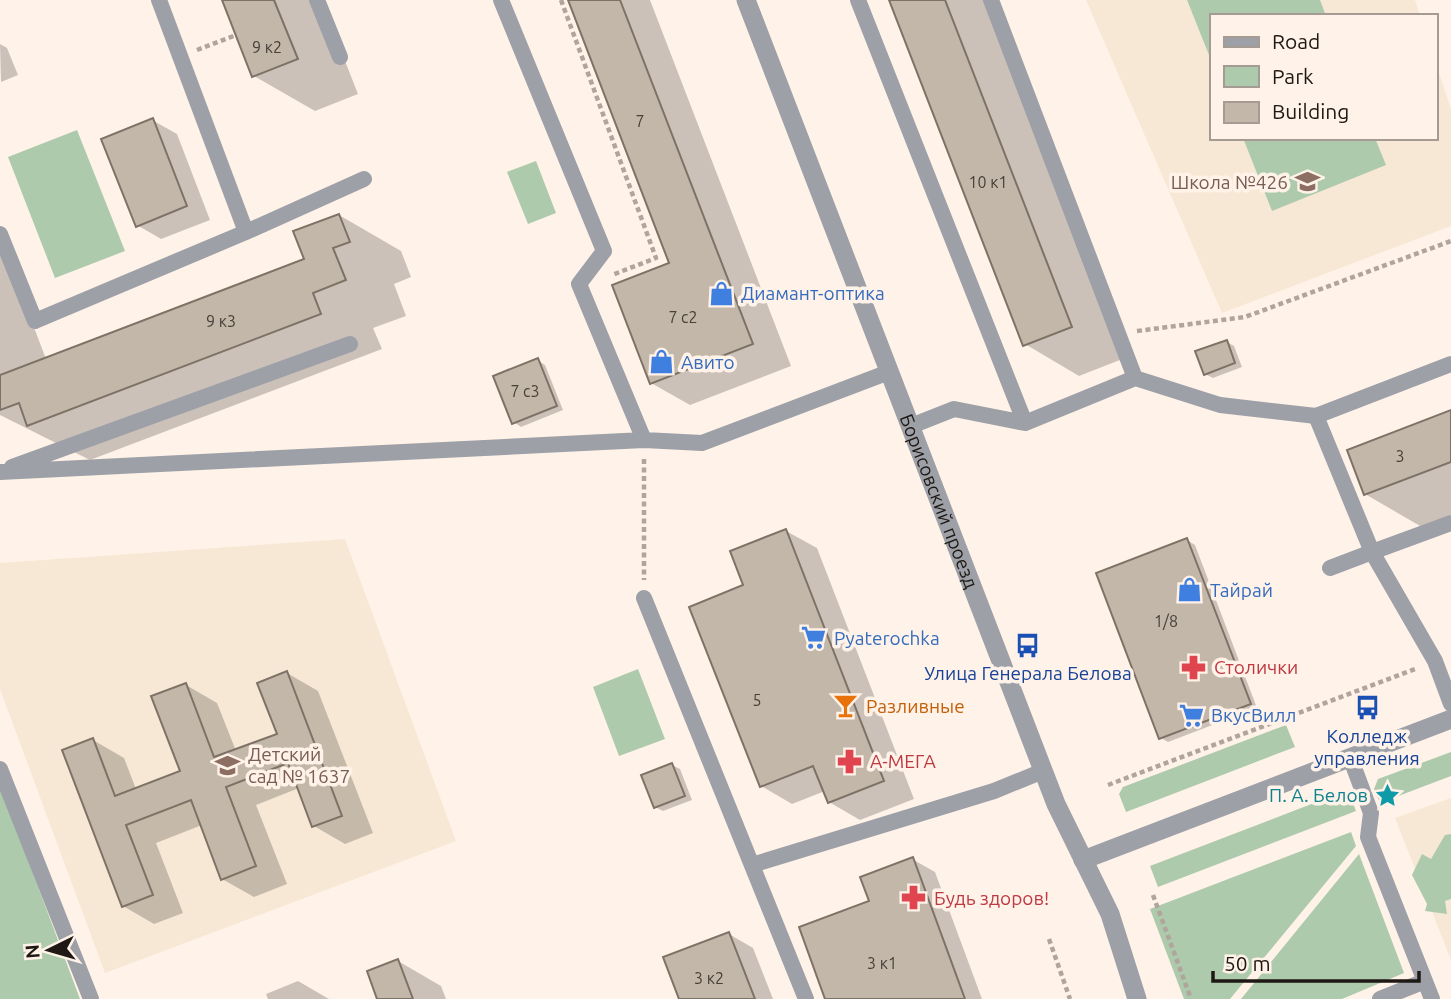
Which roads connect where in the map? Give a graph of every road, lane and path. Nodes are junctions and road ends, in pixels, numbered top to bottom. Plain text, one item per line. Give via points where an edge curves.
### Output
1 (159, 0) edge
2 (317, 0) edge
3 (501, 0) edge
4 (746, 0) edge
5 (858, 0) edge
6 (991, 0) edge
7 (236, 35) dead end
8 (181, 56) junction
9 (340, 57) dead end
10 (364, 179) dead end
11 (246, 232) junction
12 (0, 234) edge
13 (1451, 241) edge
14 (1118, 334) junction
15 (349, 344) dead end
16 (1451, 364) edge
17 (890, 372) junction
18 (1135, 377) junction
19 (1316, 416) junction
20 (1026, 423) junction
21 (911, 426) junction
22 (644, 440) junction
23 (0, 471) edge
24 (1451, 523) edge
25 (1372, 552) junction
26 (1330, 568) dead end
27 (644, 598) joint
28 (1435, 661) junction
29 (1451, 704) edge
30 (1451, 719) edge
31 (1350, 757) junction
32 (0, 769) edge
33 (1044, 771) junction
34 (1108, 785) dead end
35 (1083, 860) junction
36 (752, 865) junction
37 (1153, 895) dead end
38 (1049, 939) dead end
39 (1425, 981) junction
40 (91, 999) edge
41 (806, 999) edge
42 (1070, 999) edge
43 (1138, 999) edge
44 (1191, 999) edge
45 (1380, 999) edge
46 (1432, 999) edge

1 - 8 lane
2 - 9 lane
3 - 22 lane via 604,251 579,285
4 - 17 street, Борисовский проезд
5 - 20 lane
6 - 14 lane
7 - 8 path
8 - 11 lane
10 - 11 lane
11 - 12 lane via 35,321
13 - 14 path via 1245,317
14 - 18 lane
15 - 23 lane
16 - 19 lane
17 - 21 street, Борисовский проезд
17 - 22 lane via 702,443
18 - 19 lane via 1220,405
18 - 20 lane
19 - 25 lane
20 - 21 lane via 954,409
21 - 33 street, Борисовский проезд
22 - 23 lane
22 - 27 path
24 - 25 lane
25 - 26 lane
25 - 28 lane
27 - 36 lane
28 - 29 lane
28 - 34 path
30 - 31 street
31 - 35 street
31 - 39 lane via 1370,813 1368,837
32 - 40 lane
33 - 35 street, Борисовский проезд
33 - 36 lane via 994,791
35 - 43 street, Борисовский проезд via 1110,914
36 - 41 lane
37 - 44 path
38 - 42 path
39 - 45 lane
39 - 46 lane

